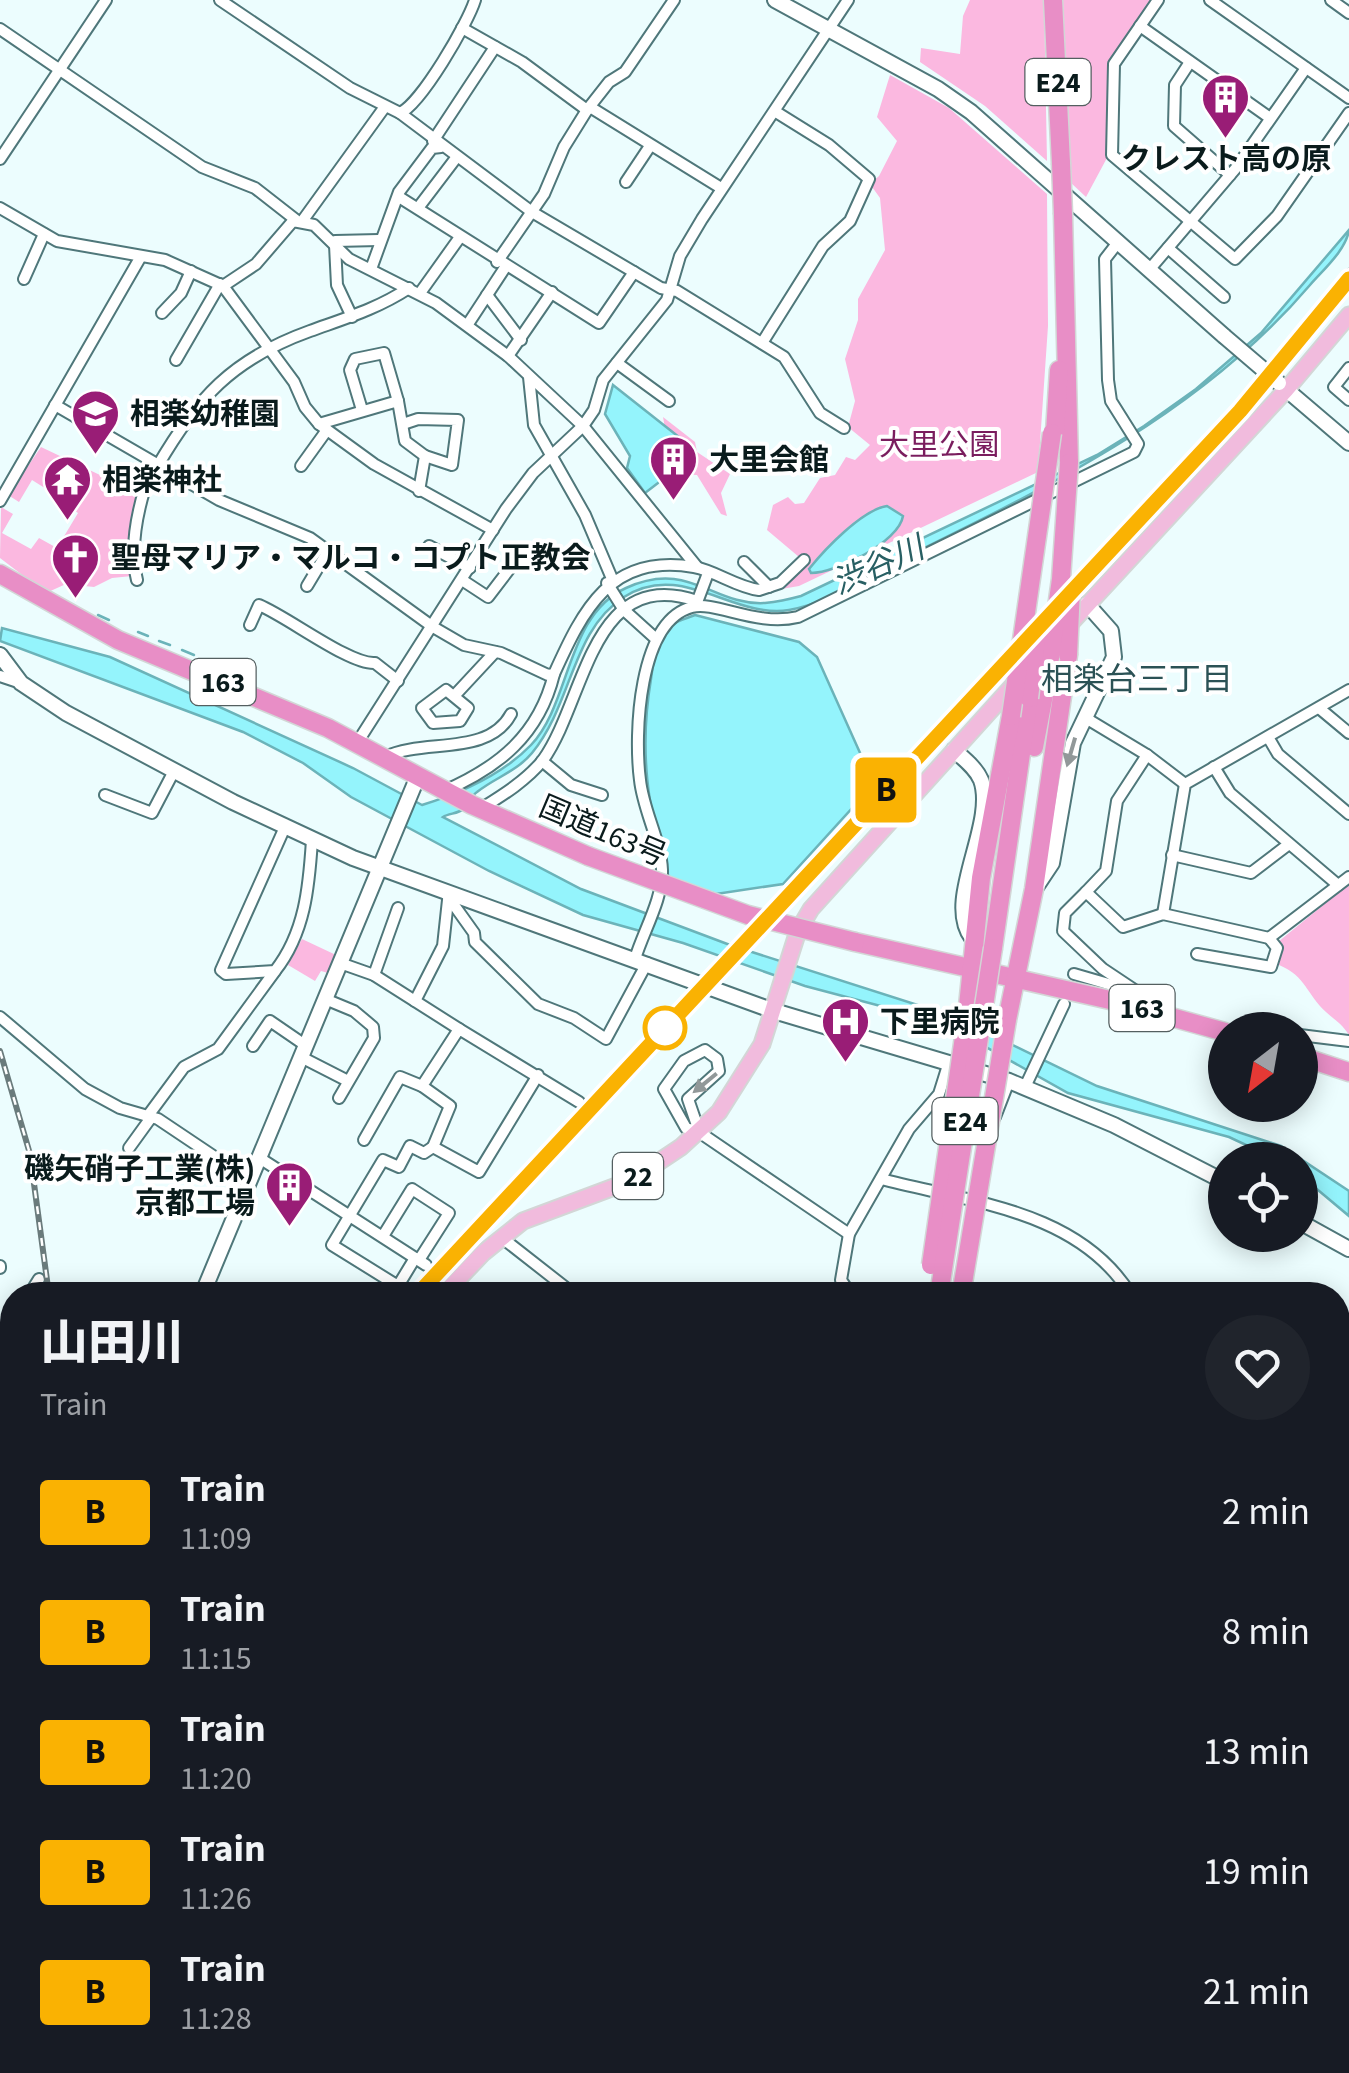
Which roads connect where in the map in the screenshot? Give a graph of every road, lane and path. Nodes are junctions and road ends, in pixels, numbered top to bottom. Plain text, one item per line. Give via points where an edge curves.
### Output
1 (106, 0) edge
2 (220, 0) edge
3 (475, 0) edge
4 (674, 0) edge
5 (775, 0) edge
6 (848, 0) edge
7 (1053, 0) edge
8 (1158, 0) edge
9 (1210, 0) edge
10 (1331, 0) edge
11 (1349, 13) edge
12 (1140, 26) junction
13 (462, 28) junction
14 (0, 29) edge
15 (830, 30) junction
16 (495, 47) junction
17 (1190, 62) junction
18 (1306, 68) junction
19 (60, 69) junction
20 (1349, 98) edge
21 (384, 108) junction
22 (588, 108) junction
23 (776, 112) junction
24 (1349, 113) edge
25 (400, 114) junction
26 (1270, 118) junction
27 (437, 144) junction
28 (650, 146) junction
29 (456, 158) junction
30 (0, 159) edge
31 (1230, 175) junction
32 (626, 182) dead end
33 (721, 188) junction
34 (398, 197) junction
35 (0, 208) edge
36 (418, 208) junction
37 (532, 212) junction
38 (300, 220) junction
39 (1190, 222) junction
40 (44, 234) junction
41 (460, 237) junction
42 (379, 240) junction
43 (335, 242) junction
44 (1119, 242) junction
45 (1168, 248) junction
46 (140, 258) junction
47 (502, 264) junction
48 (371, 269) junction
49 (1149, 270) junction
50 (191, 272) junction
51 (634, 272) junction
52 (24, 279) dead end
53 (221, 285) junction
54 (414, 290) junction
55 (668, 290) junction
56 (552, 292) junction
57 (487, 295) junction
58 (1224, 297) dead end
59 (162, 313) dead end
60 (1349, 315) edge
61 (352, 317) junction
62 (468, 324) junction
63 (521, 340) junction
64 (762, 344) junction
65 (268, 348) junction
66 (508, 356) junction
67 (176, 360) dead end
68 (616, 363) junction
69 (1349, 368) edge
70 (530, 376) junction
71 (1282, 387) junction
72 (1349, 400) edge
73 (398, 401) junction
74 (669, 401) dead end
75 (55, 405) junction
76 (362, 410) junction
77 (403, 424) junction
78 (1058, 425) junction
79 (583, 426) junction
80 (323, 427) junction
81 (844, 428) dead end
82 (1349, 443) edge
83 (425, 456) junction
84 (549, 456) junction
85 (1069, 463) junction
86 (155, 466) junction
87 (301, 466) dead end
88 (420, 490) junction
89 (0, 501) edge
90 (493, 530) junction
91 (429, 546) dead end
92 (328, 551) junction
93 (804, 560) dead end
94 (744, 562) dead end
95 (514, 563) dead end
96 (854, 565) dead end
97 (470, 568) junction
98 (703, 572) junction
99 (0, 574) edge
100 (137, 580) dead end
101 (462, 580) junction
102 (610, 584) junction
103 (865, 584) junction
104 (307, 586) dead end
105 (768, 587) junction
106 (698, 601) junction
107 (1087, 604) junction
108 (623, 608) junction
109 (250, 625) dead end
110 (433, 628) junction
111 (655, 638) junction
112 (494, 652) junction
113 (2, 665) edge
114 (554, 674) junction
115 (398, 681) junction
116 (1349, 690) edge
117 (455, 695) dead end
118 (1319, 708) junction
119 (510, 714) dead end
120 (1084, 717) junction
121 (1349, 734) edge
122 (1268, 737) junction
123 (357, 742) junction
124 (954, 750) junction
125 (1147, 755) junction
126 (384, 758) junction
127 (542, 761) junction
128 (1214, 766) junction
129 (174, 770) junction
130 (415, 783) junction
131 (1185, 784) junction
132 (444, 791) junction
133 (106, 796) dead end
134 (602, 796) dead end
135 (476, 807) junction
136 (1349, 814) edge
137 (285, 827) junction
138 (312, 840) junction
139 (1288, 844) junction
140 (1008, 854) junction
141 (1172, 855) junction
142 (379, 868) junction
143 (1349, 876) edge
144 (1338, 885) junction
145 (1034, 889) junction
146 (1086, 892) junction
147 (446, 895) junction
148 (398, 908) dead end
149 (1162, 914) junction
150 (1269, 938) junction
151 (972, 940) junction
152 (1024, 947) junction
153 (1197, 954) dead end
154 (640, 959) junction
155 (939, 960) junction
156 (340, 963) junction
157 (275, 971) junction
158 (997, 973) junction
159 (1074, 974) dead end
160 (374, 976) junction
161 (1057, 992) junction
162 (972, 996) junction
163 (325, 999) junction
164 (1138, 1000) junction
165 (415, 1002) junction
166 (776, 1004) junction
167 (1009, 1013) junction
168 (0, 1017) edge
169 (1208, 1026) edge
170 (460, 1029) junction
171 (1318, 1037) edge
172 (1349, 1040) edge
173 (253, 1046) dead end
174 (303, 1051) junction
175 (949, 1062) junction
176 (1318, 1062) edge
177 (1349, 1072) edge
178 (538, 1075) junction
179 (348, 1080) junction
180 (1009, 1081) junction
181 (1026, 1084) junction
182 (422, 1086) junction
183 (338, 1098) dead end
184 (579, 1102) dead end
185 (149, 1118) junction
186 (699, 1132) junction
187 (364, 1140) dead end
188 (433, 1147) junction
189 (129, 1148) dead end
190 (258, 1158) junction
191 (1208, 1173) edge
192 (881, 1179) junction
193 (249, 1180) junction
194 (970, 1200) junction
195 (352, 1216) junction
196 (1318, 1232) edge
197 (849, 1234) junction
198 (382, 1236) junction
199 (501, 1237) junction
200 (1349, 1249) edge
201 (420, 1261) junction
202 (40, 1279) dead end
203 (38, 1282) edge
204 (207, 1282) edge
205 (391, 1282) edge
206 (402, 1282) edge
207 (455, 1282) edge
208 (558, 1282) edge
209 (843, 1282) edge
210 (931, 1282) edge
211 (940, 1282) edge
212 (962, 1282) edge
213 (963, 1282) edge
214 (1118, 1282) edge

1 - 19 street
2 - 21 street
3 - 13 street
4 - 22 street via 625,72
5 - 15 street
6 - 15 street
7 - 78 highway, E24, bridge via 1063,214
8 - 12 street
9 - 18 street
10 - 11 street
12 - 17 street
12 - 39 street via 1114,64 1112,155
13 - 16 street
13 - 25 street via 412,106
14 - 19 street
15 - 23 street
15 - 44 street via 971,112
16 - 22 street
16 - 27 street
17 - 26 street
17 - 31 street via 1175,84 1174,126
18 - 20 street
18 - 26 street
19 - 30 street
19 - 38 street via 202,167 255,188
21 - 25 street
21 - 38 street
22 - 28 street
22 - 37 street
23 - 33 street
23 - 64 street via 869,179 850,221 824,246
24 - 39 street via 1277,216 1235,259
25 - 27 street
26 - 31 street
27 - 29 street
27 - 34 street
28 - 32 street
28 - 33 street
29 - 36 street
29 - 37 street
31 - 39 street
33 - 55 street via 680,256
34 - 36 street
34 - 42 street
35 - 40 street
36 - 41 street
37 - 47 street
37 - 51 street
38 - 43 street
38 - 53 street via 256,264
39 - 45 street
40 - 46 street
40 - 52 street
41 - 47 street
41 - 54 street
42 - 43 street
42 - 48 street
43 - 48 street via 349,259
43 - 61 street via 336,285
44 - 49 street
44 - 103 street via 1104,260 1104,313 1111,401 1138,444 1134,452
45 - 49 street
45 - 58 street
46 - 50 street
46 - 75 street
47 - 56 street
47 - 57 street
48 - 54 street
49 - 71 street, bridge
50 - 53 street
50 - 59 street
51 - 55 street
51 - 56 street via 599,323
53 - 65 street
53 - 67 street
54 - 61 street
54 - 62 street
55 - 64 street
55 - 68 street via 648,328
56 - 63 street
57 - 62 street
57 - 63 street
60 - 71 main road, 22
61 - 65 street
62 - 66 street
63 - 66 street
64 - 81 street via 784,356 820,413
65 - 80 street
65 - 86 street via 205,393
66 - 70 street
68 - 74 street
68 - 79 street
69 - 72 street via 1334,386
70 - 79 street
70 - 84 street via 534,425
71 - 82 street
71 - 107 main road, 22
73 - 76 street
73 - 76 street via 384,353 355,360 350,370
73 - 77 street
75 - 86 street
75 - 89 street
76 - 80 street
77 - 83 street via 405,442
77 - 83 street via 458,420 452,465
78 - 85 highway, E24
78 - 140 highway, E24, bridge
78 - 151 highway, bridge
79 - 84 street
79 - 98 street
80 - 87 street
80 - 88 street
83 - 88 street
84 - 90 street
84 - 102 street via 585,515
85 - 140 highway, E24, bridge via 1047,679
85 - 145 highway, bridge via 1068,655
86 - 92 street
86 - 100 street via 141,496
88 - 90 street
90 - 97 street
91 - 97 street
92 - 104 street
92 - 110 street
93 - 105 street
94 - 105 street
95 - 101 street via 488,598
96 - 103 street
97 - 101 street
98 - 102 street via 647,570
98 - 105 street via 748,589
98 - 106 street
99 - 123 highway, 国道163号 / 163 via 118,640
101 - 110 street
102 - 108 street
102 - 114 street via 580,617
103 - 106 street via 833,604 780,622
106 - 108 street via 670,594
106 - 111 street
107 - 120 street via 1111,630 1114,656
107 - 124 main road, 22
108 - 111 street
108 - 127 street via 603,630
109 - 115 street via 259,605
110 - 112 street
110 - 115 street
111 - 154 street via 639,761 662,871
112 - 114 street
112 - 117 street
113 - 129 street via 66,713
114 - 132 street via 516,748
115 - 123 street
116 - 118 street
118 - 121 street
118 - 122 street
119 - 126 street via 487,738 416,746
120 - 125 street
120 -> 145 street via 1068,762 1052,862
122 - 128 street
122 - 136 street via 1278,754
123 - 126 highway, 国道163号 / 163
124 - 151 street via 973,768 983,794 963,912
124 - 166 main road, 22 via 802,922
125 - 131 street
125 - 146 street via 1117,802 1106,871
126 - 130 highway, 国道163号 / 163
127 - 134 street via 582,791
127 - 135 street via 512,789
128 - 131 street
128 - 139 street via 1230,793
129 - 133 street via 152,813
129 - 137 street
130 - 132 highway, 国道163号 / 163
130 - 142 street
131 - 141 street
132 - 135 highway, 国道163号 / 163
135 - 155 highway, 国道163号 / 163, bridge via 748,915
137 - 138 street
137 - 157 street via 221,970
138 - 142 street
138 - 157 street via 298,936
139 - 141 street via 1251,872
139 - 144 street
140 - 211 highway, E24, bridge
141 - 149 street
142 - 147 street
142 - 156 street
143 - 144 street
144 - 150 street
145 - 152 highway
146 - 149 street via 1122,928
146 - 164 street via 1064,913 1063,931
147 - 154 street
147 - 154 street via 475,942 538,1004 606,1039
147 - 165 street via 443,946
148 - 160 street
149 - 150 street
150 - 153 street via 1276,948 1271,967
151 - 155 highway via 958,956
151 - 158 highway
152 - 158 highway
152 - 158 highway
152 - 161 highway via 1031,970
154 - 166 street
155 - 158 highway, 国道163号 / 163
156 - 160 street
156 - 163 street
157 - 185 street via 218,1049 184,1068
158 - 161 highway, 国道163号 / 163
158 - 162 highway
158 - 162 highway
158 - 167 highway
159 - 164 street
160 - 165 street
161 - 164 highway, 国道163号 / 163
161 - 167 highway via 1026,992
161 - 181 street
162 - 210 highway, bridge
163 - 174 street
163 - 179 street via 354,1010 373,1028 374,1038
164 - 169 highway, 国道163号 / 163
165 - 170 street
166 - 175 street
166 - 186 main road, 22 via 745,1076
167 - 213 highway, bridge
168 - 185 street via 85,1089
170 - 178 street
170 - 182 street
171 - 172 street
173 - 174 street via 270,1021
174 - 179 street
174 - 190 street
175 - 180 street
175 - 192 street via 936,1100 916,1118
176 - 177 highway
178 - 184 street
178 - 188 street via 480,1172
179 - 183 street
180 - 181 street
180 - 194 street via 981,1140
181 - 191 street
182 - 187 street via 400,1076
182 - 188 street via 450,1106
185 - 189 street
185 - 193 street
186 -> 186 street via 686,1128 664,1090 692,1053 704,1050 717,1059 719,1071 688,1099
186 - 197 street
186 - 199 main road, 22 via 630,1182 552,1207
188 - 195 street via 424,1153 410,1146 398,1167 382,1160
190 - 193 street
190 - 195 street
192 - 194 street
192 - 197 street
193 - 204 street
194 - 212 street
194 - 214 street via 1072,1234
195 - 198 street
195 - 205 street via 332,1246
196 - 200 street
197 - 209 street
198 - 201 street
198 - 201 street via 412,1189 449,1212
199 - 207 main road, 22
199 - 208 street
201 - 206 street
202 - 203 street

